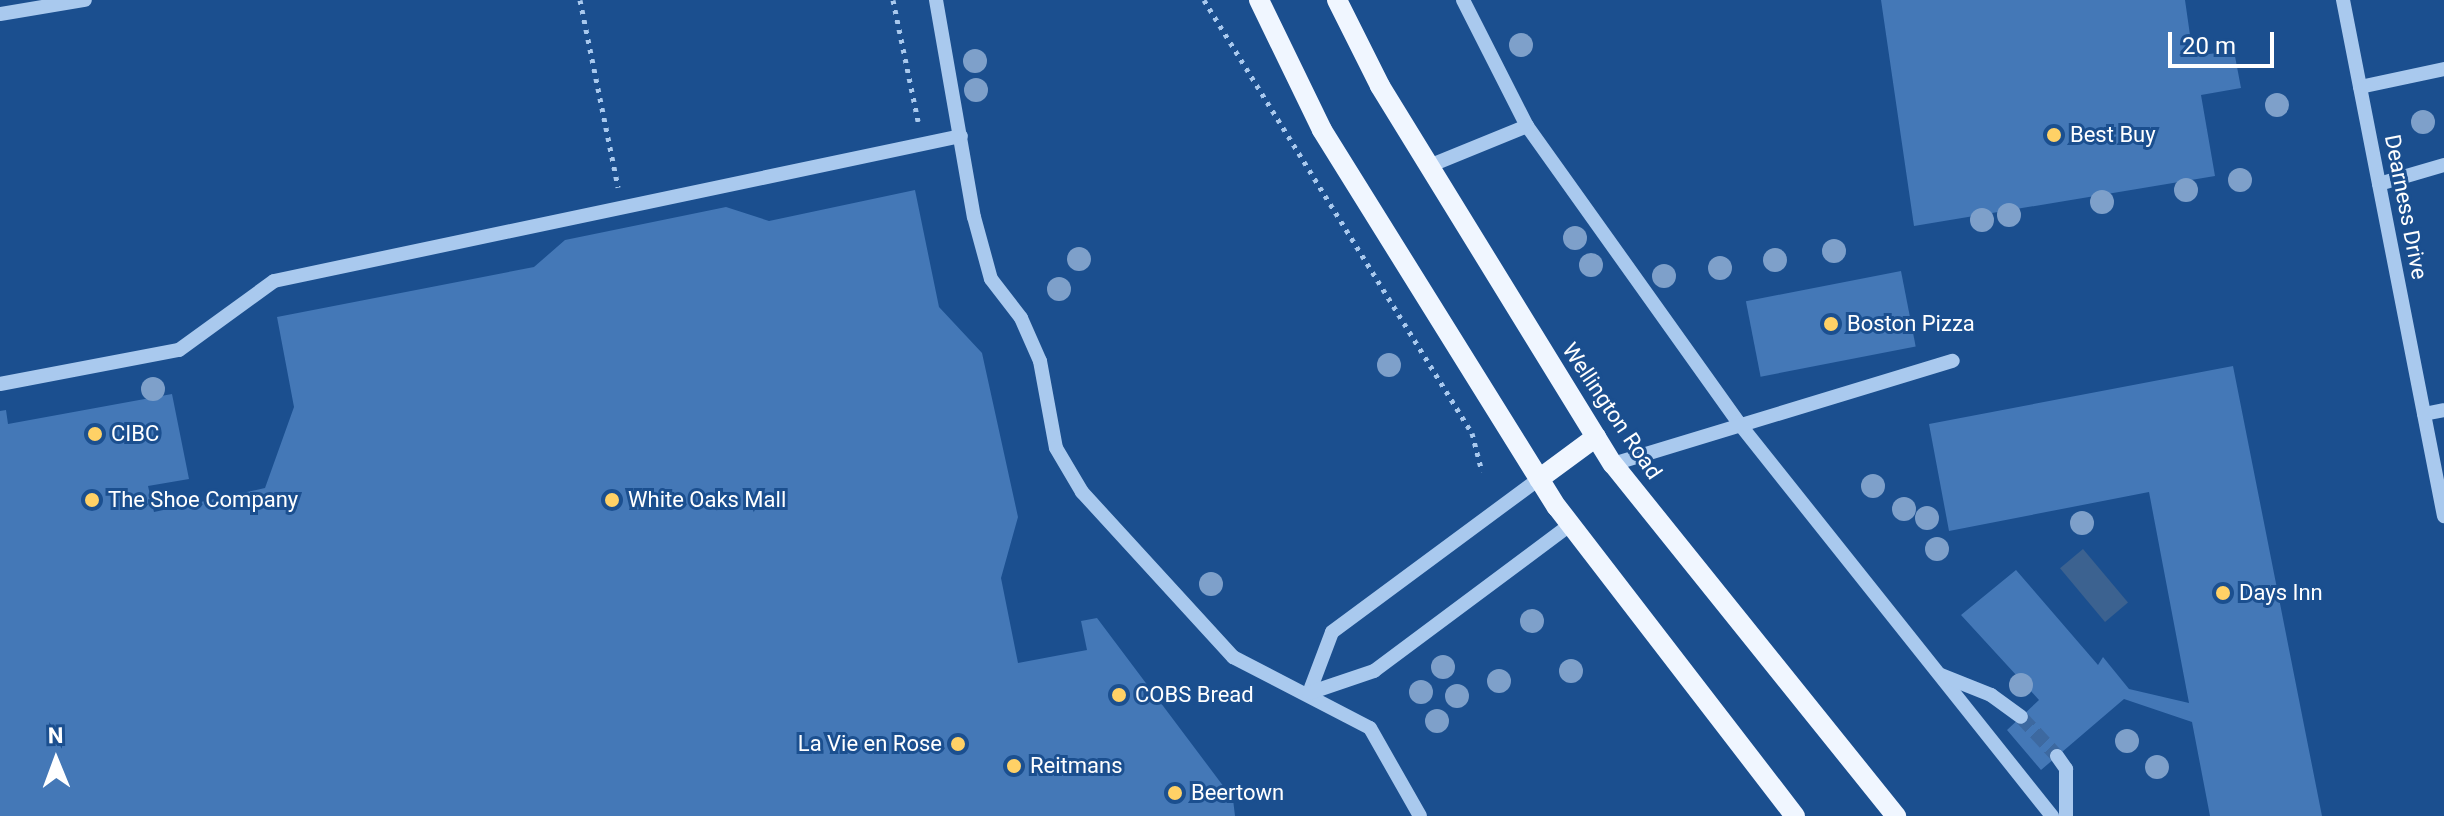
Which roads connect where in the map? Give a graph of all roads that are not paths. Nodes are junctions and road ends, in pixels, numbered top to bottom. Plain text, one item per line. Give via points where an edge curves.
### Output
1 (85, 0) edge
2 (936, 0) edge
3 (1259, 0) edge
4 (1337, 0) edge
5 (1463, 0) edge
6 (2343, 0) edge
7 (0, 14) edge
8 (2444, 69) edge
9 (2360, 87) junction
10 (1527, 126) junction
11 (961, 136) junction
12 (2444, 165) edge
13 (1429, 166) junction
14 (2379, 184) junction
15 (1953, 361) dead end
16 (0, 384) edge
17 (2444, 410) edge
18 (2424, 414) junction
19 (1738, 422) junction
20 (1596, 437) junction
21 (1613, 464) junction
22 (1539, 479) junction
23 (2444, 516) edge
24 (1570, 525) junction
25 (1939, 675) junction
26 (1309, 693) junction
27 (2021, 717) tunnel mouth
28 (2057, 756) tunnel mouth
29 (1420, 816) edge
30 (1795, 816) edge
31 (1896, 816) edge
32 (2052, 816) edge
33 (2066, 816) edge

1 - 7 street
2 - 11 street
3 - 22 main road via 1322,130
4 - 13 main road, Wellington Road
5 - 10 street
6 - 9 street, Dearness Drive
8 - 9 street
9 - 14 street, Dearness Drive
10 - 13 street
10 - 19 street
11 - 16 street via 274,281 179,350
11 - 26 street via 991,279 1021,318 1040,361 1056,448 1082,492 1233,657
12 - 14 street
13 - 20 main road, Wellington Road
14 - 18 street, Dearness Drive
15 - 19 street
17 - 18 street
18 - 23 street, Dearness Drive
19 - 21 street
19 - 25 street
20 - 21 main road, Wellington Road
20 - 22 main road
21 - 31 main road, Wellington Road
22 - 24 main road
22 - 26 street via 1332,632
24 - 26 street via 1374,671
24 - 30 main road
25 - 27 street via 1991,695
25 - 32 street
26 - 29 street via 1370,728
28 - 33 street via 2066,769

